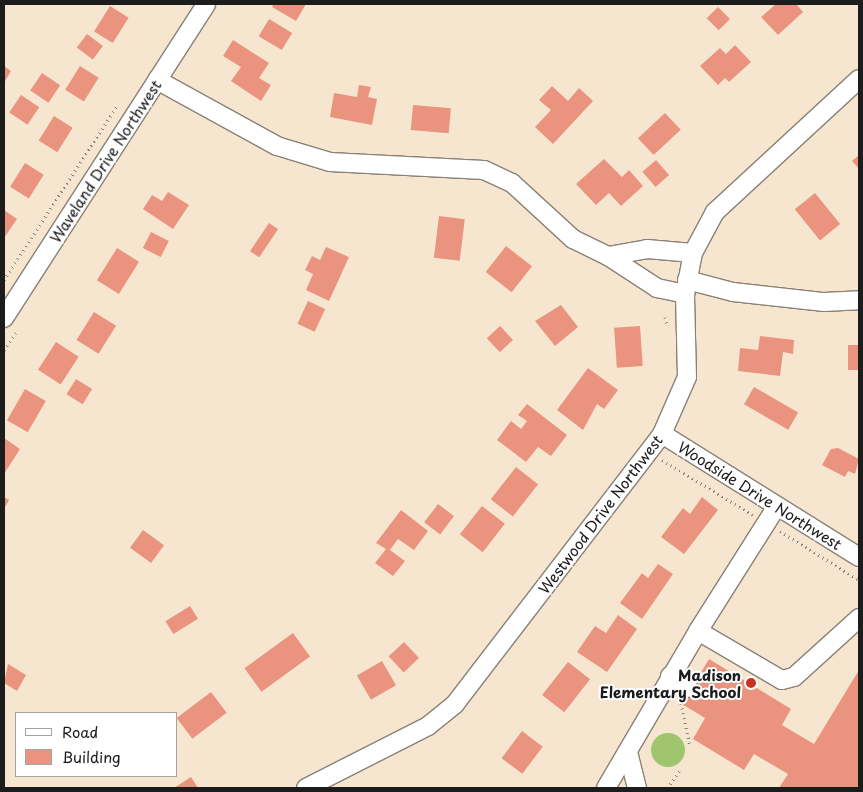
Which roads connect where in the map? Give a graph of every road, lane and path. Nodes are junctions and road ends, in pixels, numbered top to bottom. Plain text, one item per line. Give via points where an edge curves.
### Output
1 (206, 4) edge
2 (859, 79) edge
3 (157, 80) junction
4 (117, 106) dead end
5 (692, 253) junction
6 (608, 256) junction
7 (4, 280) edge
8 (686, 287) junction
9 (859, 300) edge
10 (665, 317) dead end
11 (4, 318) edge
12 (668, 332) dead end
13 (662, 434) junction
14 (777, 506) junction
15 (859, 557) edge
16 (859, 618) edge
17 (698, 631) junction
18 (681, 683) junction
19 (690, 746) dead end
20 (628, 752) junction
21 (680, 770) dead end
22 (306, 788) edge
23 (606, 788) edge
24 (637, 788) edge
25 (667, 788) edge

1 - 3 street, Waveland Drive Northwest
2 - 5 street, Westwood Drive Northwest via 715,212
3 - 6 street via 277,146 330,162 484,170 512,183 573,239
3 - 11 street, Waveland Drive Northwest
4 - 7 path
5 - 6 street via 647,249
5 - 8 street, Westwood Drive Northwest
6 - 8 street via 657,288
8 - 9 street via 824,302
8 - 13 street, Westwood Drive Northwest via 687,377
10 - 12 path
13 - 14 street, Woodside Drive Northwest
13 - 22 street, Westwood Drive Northwest via 455,704 428,726
14 - 15 street, Woodside Drive Northwest
14 - 17 street
16 - 17 street via 794,677 782,680
17 - 18 street
18 - 19 path via 680,712
18 - 20 street
20 - 23 street
20 - 24 street
21 - 25 path

